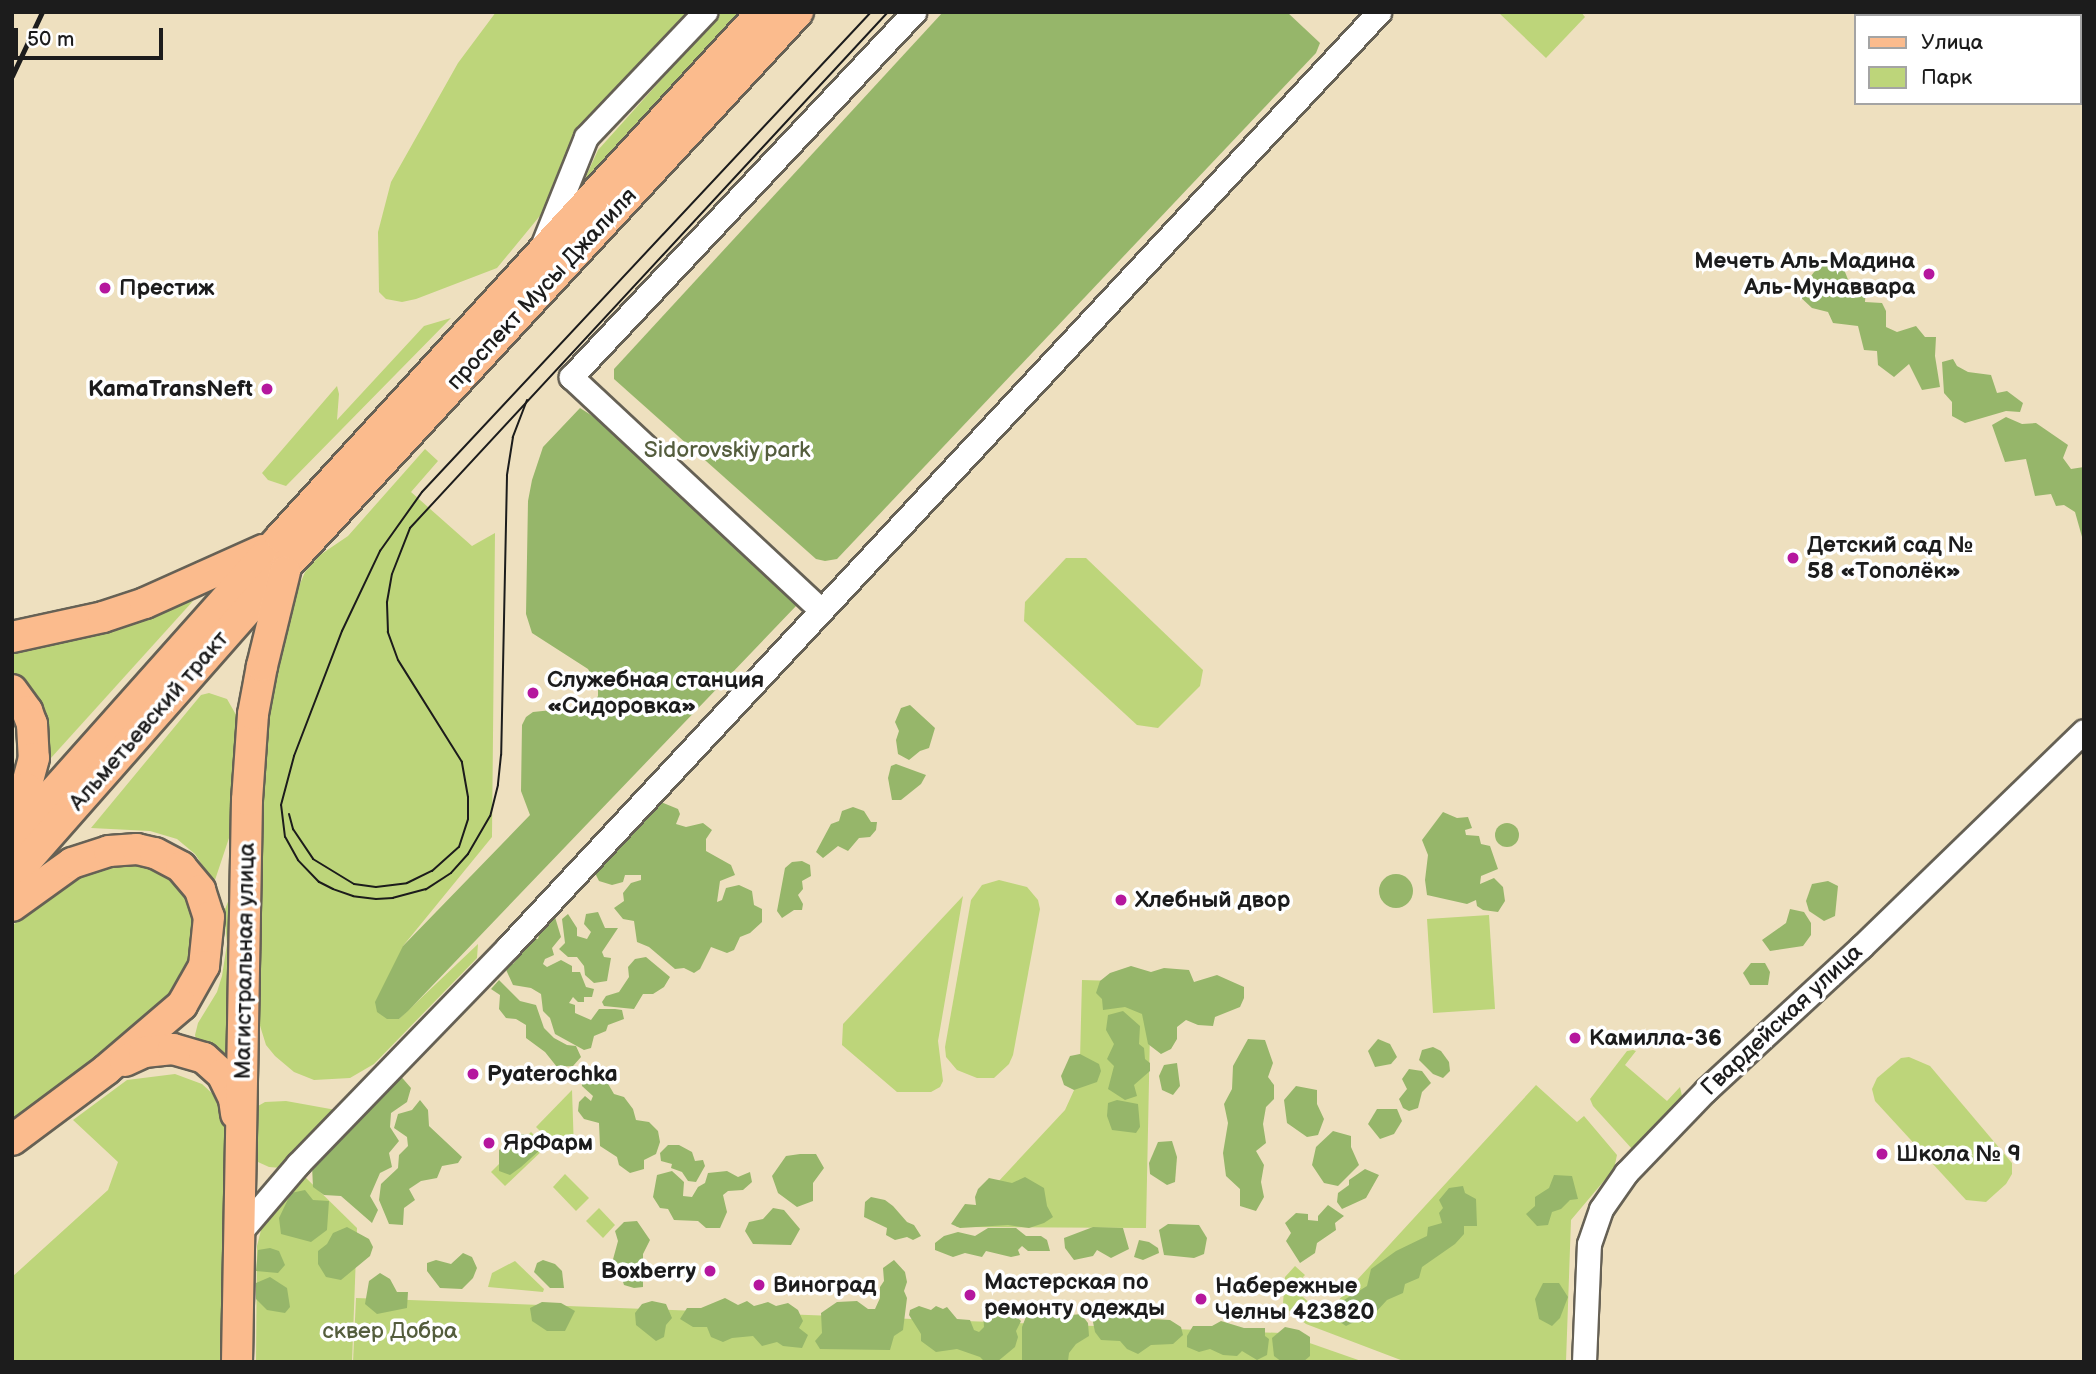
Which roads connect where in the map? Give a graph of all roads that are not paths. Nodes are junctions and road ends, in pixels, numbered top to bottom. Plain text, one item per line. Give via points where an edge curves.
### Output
1 (705, 12) edge
2 (762, 12) edge
3 (798, 12) edge
4 (914, 12) edge
5 (1379, 12) edge
6 (538, 256) junction
7 (280, 555) junction
8 (821, 610) junction
9 (12, 636) edge
10 (12, 690) edge
11 (2084, 731) edge
12 (12, 811) edge
13 (12, 839) edge
14 (12, 877) edge
15 (12, 906) edge
16 (106, 1070) junction
17 (12, 1139) edge
18 (242, 1156) junction
19 (240, 1232) junction
20 (237, 1362) edge
21 (1584, 1362) edge

1 - 6 street via 586,137
2 - 6 main road, проспект Мусы Джалиля
3 - 7 main road, проспект Мусы Джалиля
4 - 8 street via 571,377
5 - 8 street
6 - 7 main road, проспект Мусы Джалиля
7 - 9 main road via 103,617
7 - 13 main road, Альметьевский тракт
7 - 14 main road, Альметьевский тракт
7 - 18 main road, Магистральная улица via 247,800
8 - 19 street via 298,1164
10 - 12 main road via 27,712 34,749 31,773
11 - 21 street, Гвардейская улица via 1706,1090 1626,1173 1601,1209 1589,1244
15 - 16 main road via 72,863 123,849 155,853 181,867 200,890 209,917 207,953 198,980 182,1005
16 - 17 main road
16 - 18 main road via 157,1050 173,1049 204,1058 222,1074 234,1099
18 - 19 main road, Магистральная улица
19 - 20 main road, Магистральная улица

